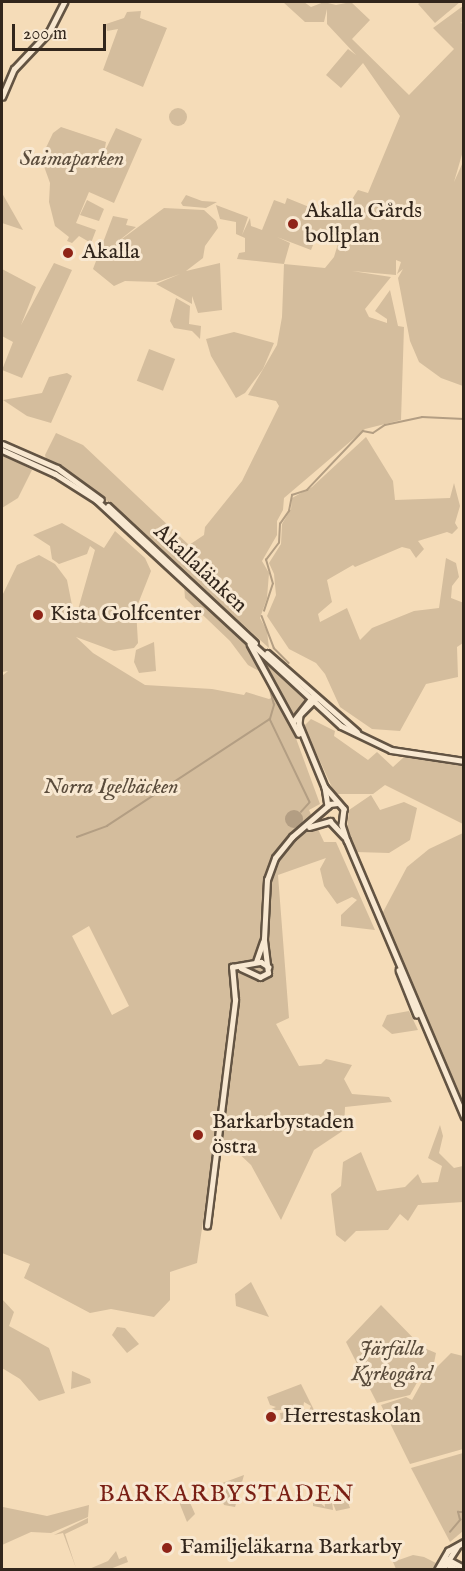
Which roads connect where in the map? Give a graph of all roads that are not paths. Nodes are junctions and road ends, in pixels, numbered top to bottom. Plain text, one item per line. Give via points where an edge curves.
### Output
1 (64, 2) edge
2 (2, 97) edge
3 (2, 444) edge
4 (2, 450) edge
5 (249, 642) junction
6 (313, 699) junction
7 (293, 722) junction
8 (306, 744) junction
9 (464, 761) edge
10 (325, 787) junction
11 (337, 803) junction
12 (327, 807) junction
13 (342, 820) junction
14 (331, 822) junction
15 (307, 827) junction
16 (347, 840) junction
17 (388, 937) junction
18 (264, 939) junction
19 (256, 963) junction
20 (269, 967) junction
21 (240, 968) junction
22 (254, 974) junction
23 (434, 1047) junction
24 (464, 1116) edge
25 (207, 1226) dead end
26 (461, 1543) edge
27 (446, 1561) junction
28 (457, 1567) edge
29 (464, 1568) edge
30 (439, 1569) edge

1 - 2 street via 49,32 14,69
3 - 6 main road, Akallalänken via 57,468 98,497
4 - 5 main road, Akallalänken via 88,494
5 - 6 main road, Akallalänken
5 - 7 street
6 - 7 street
6 - 8 street via 298,720
6 - 9 main road, Akallalänken via 364,738 404,753
7 - 8 street
8 - 10 street
10 - 11 street
10 - 12 street
11 - 12 street
11 - 13 street via 345,812
12 - 14 street
12 - 15 street
13 - 14 street
13 - 16 street
14 - 15 street
14 - 16 street
15 - 18 street via 287,841 272,864
16 - 17 street
17 - 23 street
17 - 23 street via 406,993
18 - 19 street
18 - 20 street
19 - 20 street via 263,962
19 - 21 street
19 - 22 street
20 - 22 street via 265,976
21 - 22 street
21 - 25 street via 232,967 234,1000
23 - 24 street
26 - 27 street
26 - 30 street via 448,1551
27 - 28 street
27 - 30 street
28 - 29 street

